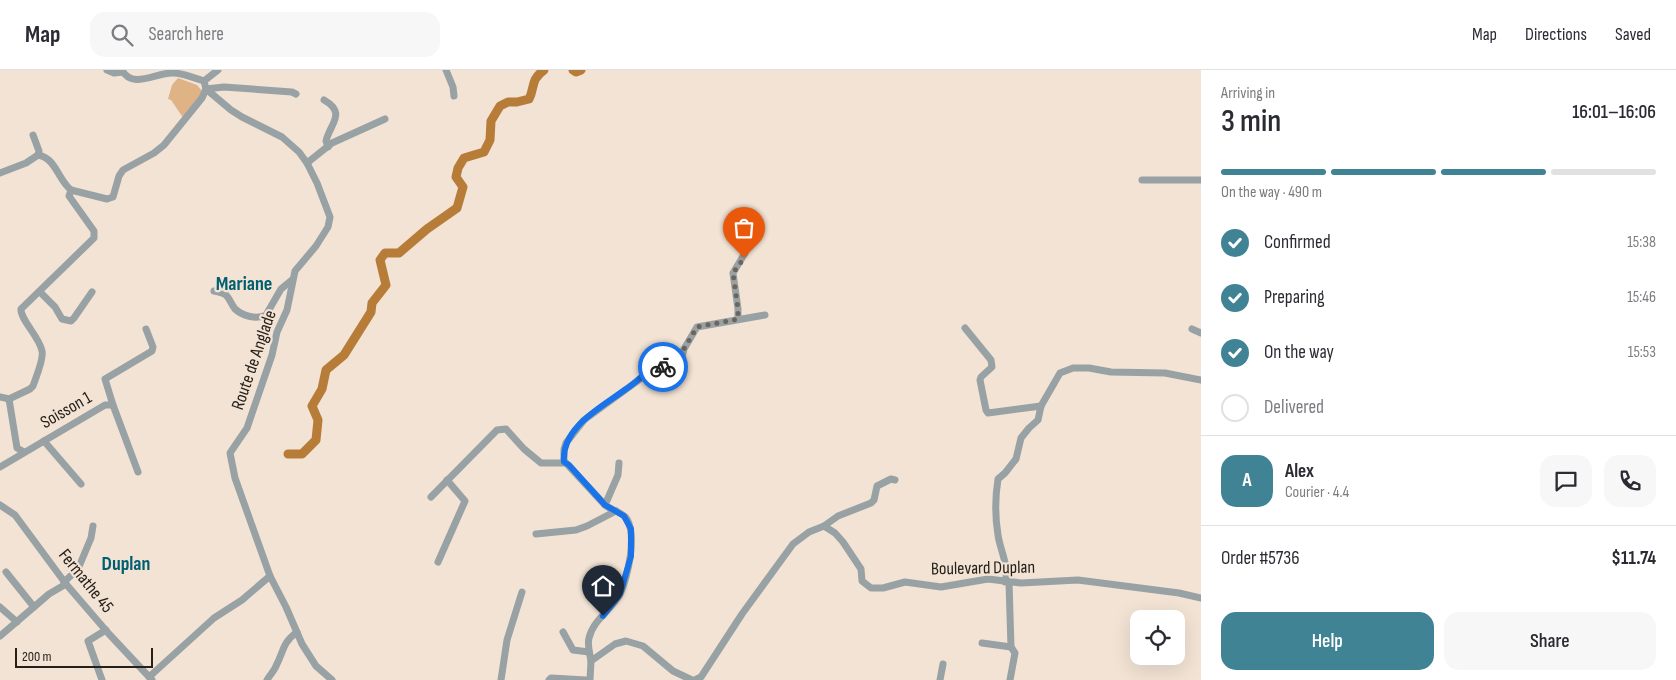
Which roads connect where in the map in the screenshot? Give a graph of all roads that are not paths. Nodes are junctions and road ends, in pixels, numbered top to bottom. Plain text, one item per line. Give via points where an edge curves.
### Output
1 (107, 70) edge
2 (218, 70) edge
3 (446, 70) edge
4 (122, 71) edge
5 (205, 85) junction
6 (296, 94) dead end
7 (454, 96) dead end
8 (324, 100) dead end
9 (385, 119) dead end
10 (34, 135) dead end
11 (328, 147) junction
12 (38, 155) junction
13 (307, 163) junction
14 (0, 173) edge
15 (1142, 180) dead end
16 (1201, 180) edge
17 (71, 190) junction
18 (745, 253) dead end
19 (292, 280) junction
20 (214, 291) dead end
21 (40, 292) junction
22 (92, 292) dead end
23 (765, 315) dead end
24 (738, 319) junction
25 (146, 328) dead end
26 (965, 328) dead end
27 (1192, 329) dead end
28 (1201, 333) edge
29 (1201, 380) edge
30 (0, 397) edge
31 (9, 399) junction
32 (113, 405) junction
33 (1041, 406) junction
34 (44, 441) junction
35 (24, 452) junction
36 (564, 462) junction
37 (619, 463) dead end
38 (0, 467) edge
39 (138, 472) dead end
40 (447, 480) junction
41 (895, 480) dead end
42 (82, 484) dead end
43 (431, 497) dead end
44 (0, 505) edge
45 (605, 505) junction
46 (616, 511) junction
47 (94, 526) dead end
48 (824, 526) junction
49 (536, 534) dead end
50 (438, 562) dead end
51 (6, 572) dead end
52 (270, 576) junction
53 (1007, 582) junction
54 (65, 583) junction
55 (522, 592) dead end
56 (1201, 598) edge
57 (0, 607) edge
58 (34, 607) junction
59 (17, 622) junction
60 (106, 630) junction
61 (297, 632) junction
62 (563, 632) dead end
63 (0, 636) edge
64 (982, 643) dead end
65 (1011, 647) junction
66 (589, 652) junction
67 (591, 661) junction
68 (942, 664) dead end
69 (150, 678) edge
70 (102, 680) edge
71 (268, 680) edge
72 (332, 680) edge
73 (501, 680) edge
74 (549, 680) edge
75 (588, 680) edge
76 (693, 680) edge
77 (940, 680) edge
78 (1010, 680) edge

1 - 4 street via 114,73
2 - 5 street
3 - 7 street
4 - 5 street via 137,80 172,73
5 - 6 street
5 - 13 street, Route de Anglade via 242,118 282,137
5 - 17 street via 202,98 164,145 123,170 113,197 107,199
8 - 11 street via 335,109 335,121 326,141
9 - 11 street
10 - 12 street
11 - 13 street
12 - 14 street
12 - 17 street via 49,160 59,178
13 - 19 street, Route de Anglade via 330,217 328,227 295,271
15 - 16 street
17 - 21 street via 70,196 94,231 94,238
18 - 24 street via 733,273
19 - 20 street via 281,289 262,318 242,314 222,292
19 - 52 street, Route de Anglade via 287,310 247,428 230,453 234,478
21 - 22 street via 62,320 67,321 74,318
21 - 31 street via 20,312 42,349 42,356 33,386
23 - 24 street
24 - 36 street via 697,327 684,349 677,375 671,375 657,365 584,420 566,443
25 - 32 street via 152,351 105,379
26 - 33 street via 991,360 992,368 980,380 988,413
27 - 28 street
29 - 33 street via 1165,373 1073,368 1060,373
30 - 31 street
31 - 35 street via 17,448
32 - 34 street, Soisson 1 via 105,405
32 - 39 street, Soisson 1
33 - 53 street via 1038,420 1020,438 1016,459 998,479 996,516
34 - 35 street, Soisson 1
34 - 42 street
35 - 38 street, Soisson 1
36 - 40 street via 541,464 506,429 500,429
36 - 45 street
37 - 45 street via 618,475
40 - 43 street
40 - 50 street via 465,501
41 - 48 street via 890,479 877,486 871,503 838,516
44 - 54 street, Fermathe 45 via 14,515
45 - 46 street
46 - 49 street via 587,526
46 - 66 street via 624,516 631,529 631,556 620,594 589,638
47 - 54 street via 78,569
48 - 53 street, Boulevard Duplan via 843,542 861,569 862,581 871,588 905,582 941,587 988,579
48 - 76 street via 793,544 701,677
51 - 58 street
52 - 61 street, Route de Anglade
52 - 69 street via 214,618
53 - 56 street, Boulevard Duplan via 1078,580
53 - 65 street
54 - 58 street
54 - 60 street, Fermathe 45
55 - 73 street via 507,640
57 - 59 street
58 - 59 street
59 - 63 street
60 - 69 street, Fermathe 45
60 - 70 street via 88,641
61 - 71 street via 284,645
61 - 72 street, Route de Anglade via 316,666
62 - 66 street via 573,650
64 - 65 street
65 - 78 street via 1015,653
66 - 67 street
67 - 75 street
67 - 76 street via 614,644 626,641 644,646 673,671
68 - 77 street
74 - 75 street

